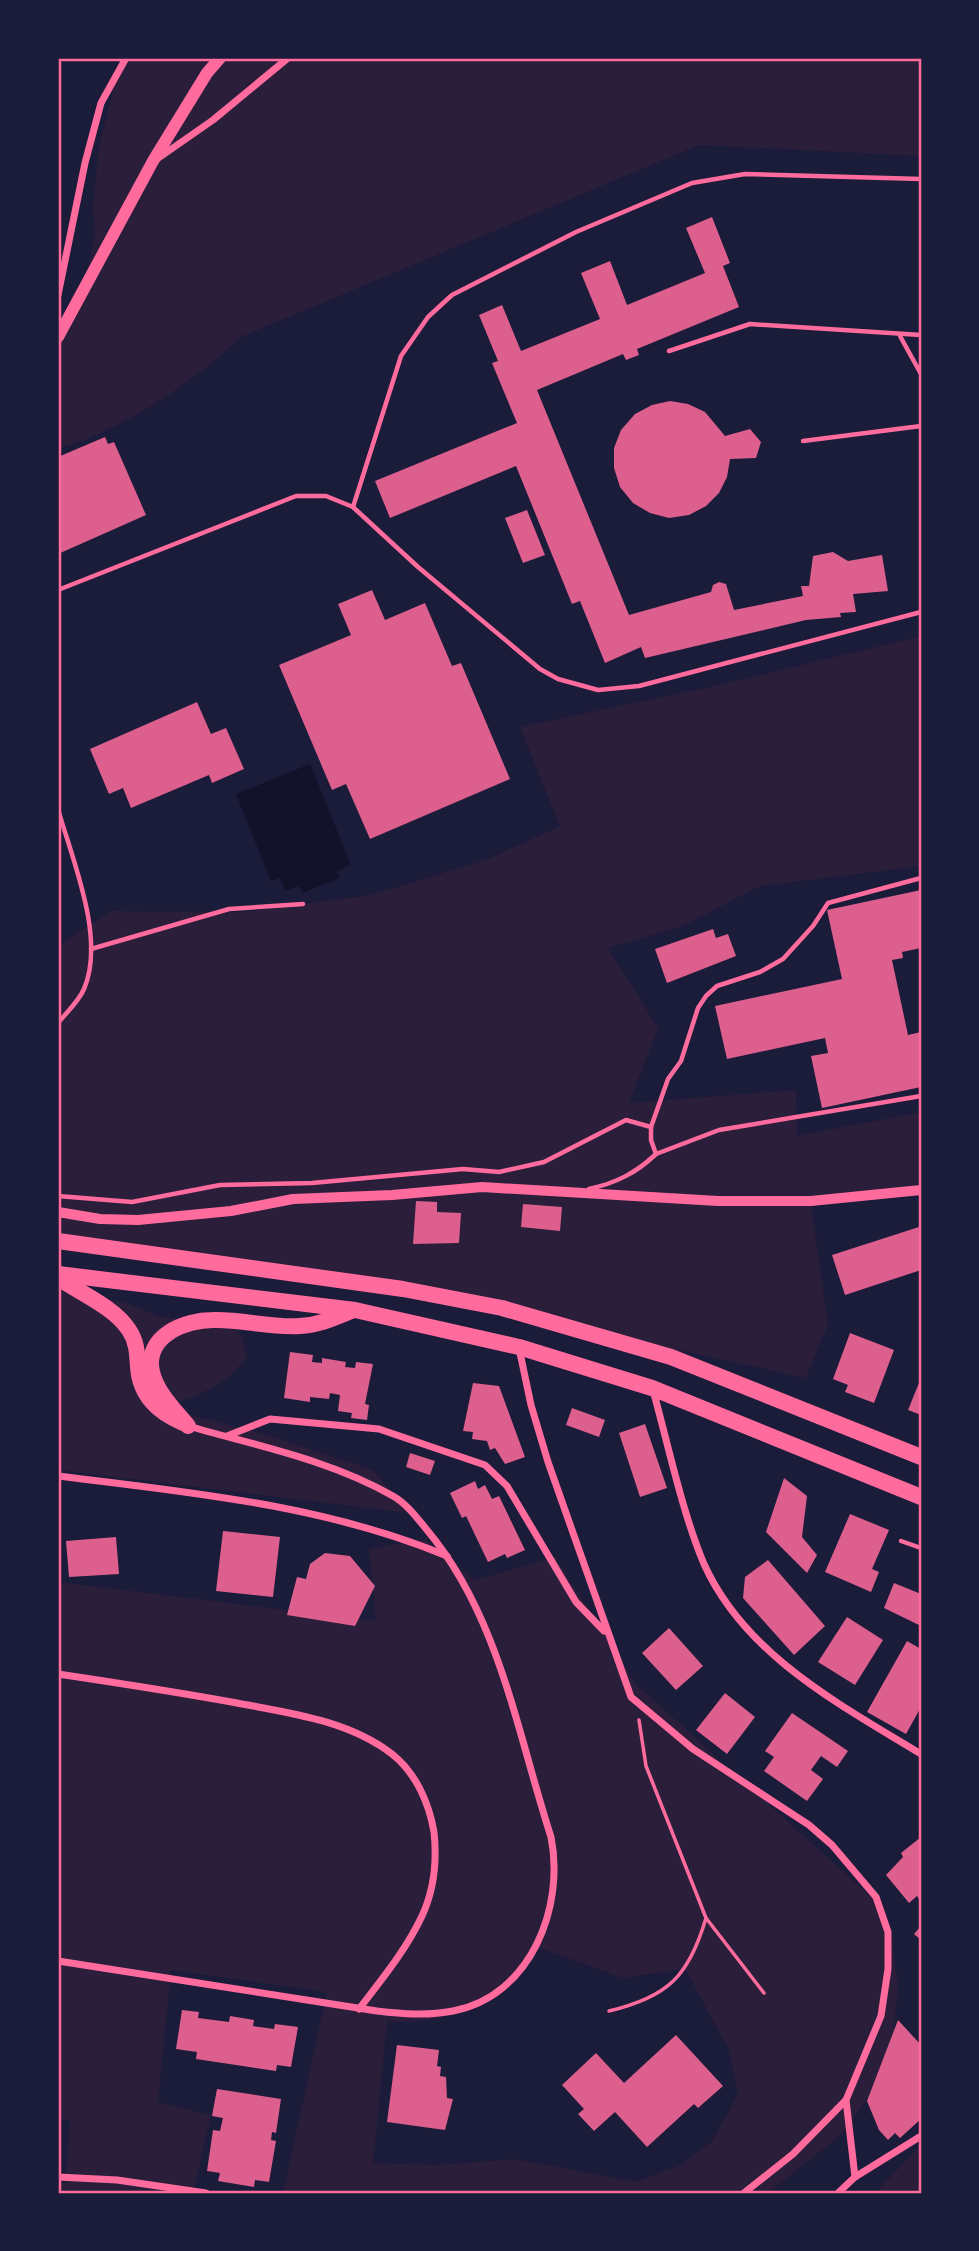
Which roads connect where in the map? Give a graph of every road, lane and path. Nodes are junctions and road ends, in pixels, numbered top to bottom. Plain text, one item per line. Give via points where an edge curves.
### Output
1 (126, 58) edge
2 (220, 58) edge
3 (289, 58) edge
4 (153, 162) junction
5 (921, 179) edge
6 (58, 295) edge
7 (64, 314) edge
8 (921, 335) edge
9 (900, 336) junction
10 (58, 337) edge
11 (669, 351) dead end
12 (921, 374) edge
13 (921, 426) edge
14 (803, 441) dead end
15 (353, 507) junction
16 (58, 590) edge
17 (921, 612) edge
18 (58, 809) edge
19 (921, 878) edge
20 (303, 904) dead end
21 (91, 949) junction
22 (58, 1023) edge
23 (921, 1096) edge
24 (651, 1127) junction
25 (656, 1154) junction
26 (921, 1190) edge
27 (568, 1194) junction
28 (58, 1196) edge
29 (58, 1212) edge
30 (58, 1241) edge
31 (58, 1276) edge
32 (355, 1310) junction
33 (519, 1347) junction
34 (652, 1388) junction
35 (188, 1426) junction
36 (226, 1437) junction
37 (921, 1457) edge
38 (58, 1476) edge
39 (921, 1497) edge
40 (901, 1541) dead end
41 (921, 1548) edge
42 (449, 1557) junction
43 (608, 1636) junction
44 (58, 1674) edge
45 (636, 1704) junction
46 (921, 1754) edge
47 (706, 1918) junction
48 (58, 1961) edge
49 (764, 1993) dead end
50 (359, 2009) junction
51 (609, 2011) dead end
52 (846, 2100) junction
53 (921, 2136) edge
54 (855, 2176) junction
55 (58, 2177) edge
56 (206, 2193) edge
57 (744, 2193) edge
58 (838, 2193) edge

1 - 6 street via 101,103
2 - 4 main road
3 - 4 street
4 - 7 main road
5 - 15 lane via 745,174 692,183 576,232 452,295 428,317 401,356
7 - 10 main road
8 - 9 lane
9 - 11 lane via 750,324
9 - 12 lane
13 - 14 lane
15 - 16 lane via 327,496 296,496
15 - 17 lane via 540,669 598,690 639,686
18 - 21 lane via 89,917
19 - 24 lane via 828,903 783,959 717,986 706,996
20 - 21 lane via 229,909
21 - 22 lane via 83,992
23 - 25 lane via 719,1130
24 - 25 lane
24 - 28 lane via 626,1120 544,1162 499,1172 463,1169 312,1183 220,1185 132,1202
25 - 27 lane via 640,1170 612,1184
26 - 27 street via 811,1201
27 - 29 street via 482,1187 293,1199 231,1212 138,1220
30 - 37 highway via 403,1289 502,1308 671,1357
31 - 32 highway
31 - 35 highway via 124,1324 135,1341 146,1394 160,1412
32 - 33 highway
32 - 35 highway via 318,1325 210,1320 173,1329 154,1351 152,1372 163,1396
33 - 34 highway
33 - 43 street via 548,1462
34 - 39 highway
34 - 46 street via 704,1562 739,1620 765,1649 808,1682
35 - 36 street
36 - 42 street via 300,1456 395,1497
36 - 43 street via 270,1419 379,1429 485,1465 507,1486 576,1602
38 - 42 street via 316,1516 401,1537
40 - 41 lane
42 - 50 street via 486,1627 551,1837 557,1872 553,1905 543,1932 517,1973 485,1999 455,2011 421,2015
43 - 45 street
44 - 50 street via 314,1718 379,1745 405,1767 421,1792 433,1826 433,1880 411,1936
45 - 47 path via 646,1766
45 - 52 street via 667,1724 693,1749 809,1825 847,1860 876,1897 888,1932 886,1988 881,2016
47 - 49 path
47 - 51 path via 696,1953 674,1982 644,2002
48 - 50 street
52 - 54 street
52 - 57 street via 793,2154
53 - 54 street
54 - 58 street
55 - 56 street

